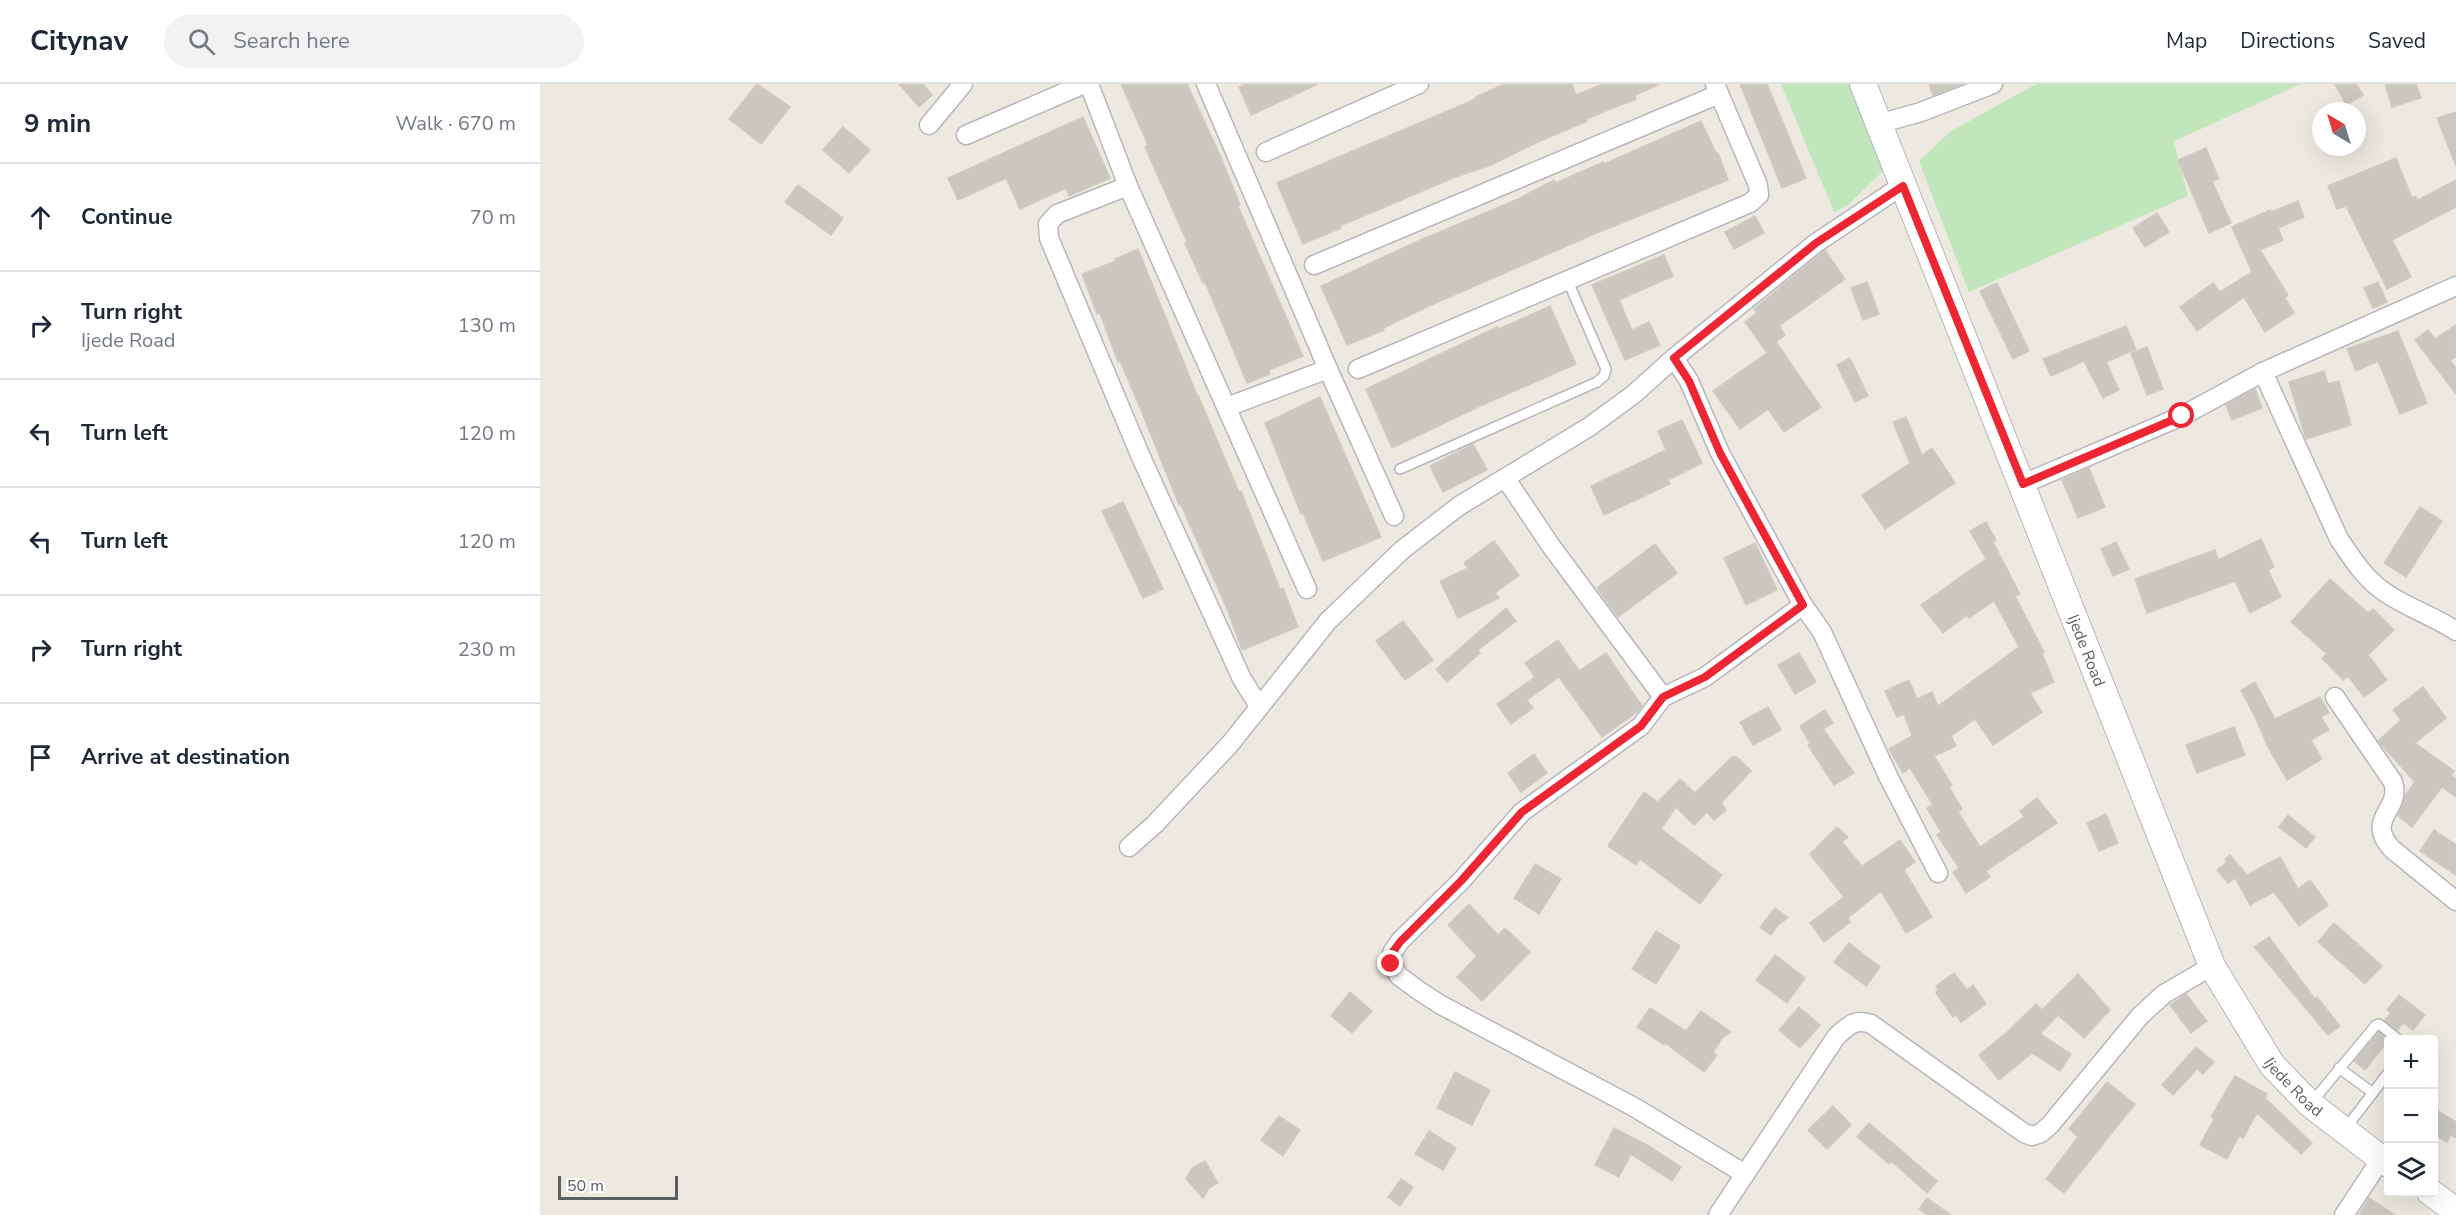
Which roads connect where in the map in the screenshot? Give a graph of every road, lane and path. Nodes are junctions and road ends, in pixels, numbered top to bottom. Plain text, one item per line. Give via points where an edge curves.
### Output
1 (963, 84) edge
2 (1084, 84) edge
3 (1089, 84) edge
4 (1206, 84) edge
5 (1419, 84) edge
6 (1863, 84) edge
7 (1993, 84) edge
8 (1717, 89) edge
9 (929, 124) dead end
10 (1878, 124) junction
11 (966, 135) dead end
12 (1266, 152) dead end
13 (1128, 186) junction
14 (1903, 186) junction
15 (1314, 265) dead end
16 (1567, 279) junction
17 (2456, 286) edge
18 (1674, 358) junction
19 (1328, 369) junction
20 (1358, 369) dead end
21 (2263, 372) junction
22 (1227, 407) junction
23 (1401, 469) dead end
24 (1506, 479) junction
25 (2023, 484) junction
26 (1394, 516) dead end
27 (1307, 589) dead end
28 (1803, 605) junction
29 (2456, 631) edge
30 (1663, 697) junction
31 (2335, 697) dead end
32 (1259, 706) junction
33 (1129, 847) dead end
34 (1938, 873) dead end
35 (2456, 901) edge
36 (2212, 966) junction
37 (2393, 1035) edge
38 (2339, 1068) junction
39 (2384, 1078) edge
40 (2373, 1093) junction
41 (2310, 1104) junction
42 (2344, 1130) junction
43 (2384, 1160) edge
44 (2384, 1162) edge
45 (1745, 1174) junction
46 (2437, 1197) edge
47 (2456, 1210) edge
48 (1718, 1215) edge
49 (2344, 1215) edge

1 - 9 street
2 - 11 street
3 - 13 street
4 - 19 street
5 - 12 street
6 - 10 main road, Ijede Road
7 - 10 street
8 - 15 street
8 - 16 street via 1759,195 1750,203
10 - 14 main road, Ijede Road
13 - 22 street
13 - 32 street via 1057,214 1048,224 1049,238 1141,457 1242,679
14 - 18 street via 1816,243
14 - 25 main road, Ijede Road
16 - 20 street
16 - 23 lane via 1606,369 1604,376
17 - 21 street
18 - 24 street via 1598,421
18 - 28 street via 1689,381 1720,453
19 - 22 street
19 - 26 street
21 - 25 street via 2182,416
21 - 29 street via 2353,562 2389,595
22 - 27 street
24 - 30 street
24 - 32 street via 1459,506 1402,550 1328,621
25 - 36 main road, Ijede Road
28 - 30 street via 1705,677
28 - 34 street via 1822,632
30 - 45 street via 1641,726 1522,812 1400,942 1392,953 1391,964 1399,975 1441,1005 1634,1107
31 - 35 street via 2393,782 2394,799 2380,828 2383,839
32 - 33 street via 1230,744
36 - 41 main road, Ijede Road via 2272,1065
36 - 45 street via 2164,994 2140,1016 2050,1125 2032,1136 1871,1024 1862,1021 1850,1025 1836,1037
37 - 38 lane via 2376,1025
38 - 40 lane
38 - 41 lane
39 - 40 lane
40 - 42 lane
41 - 42 main road, Ijede Road
42 - 43 main road, Ijede Road
44 - 49 street
45 - 48 street
46 - 47 main road

